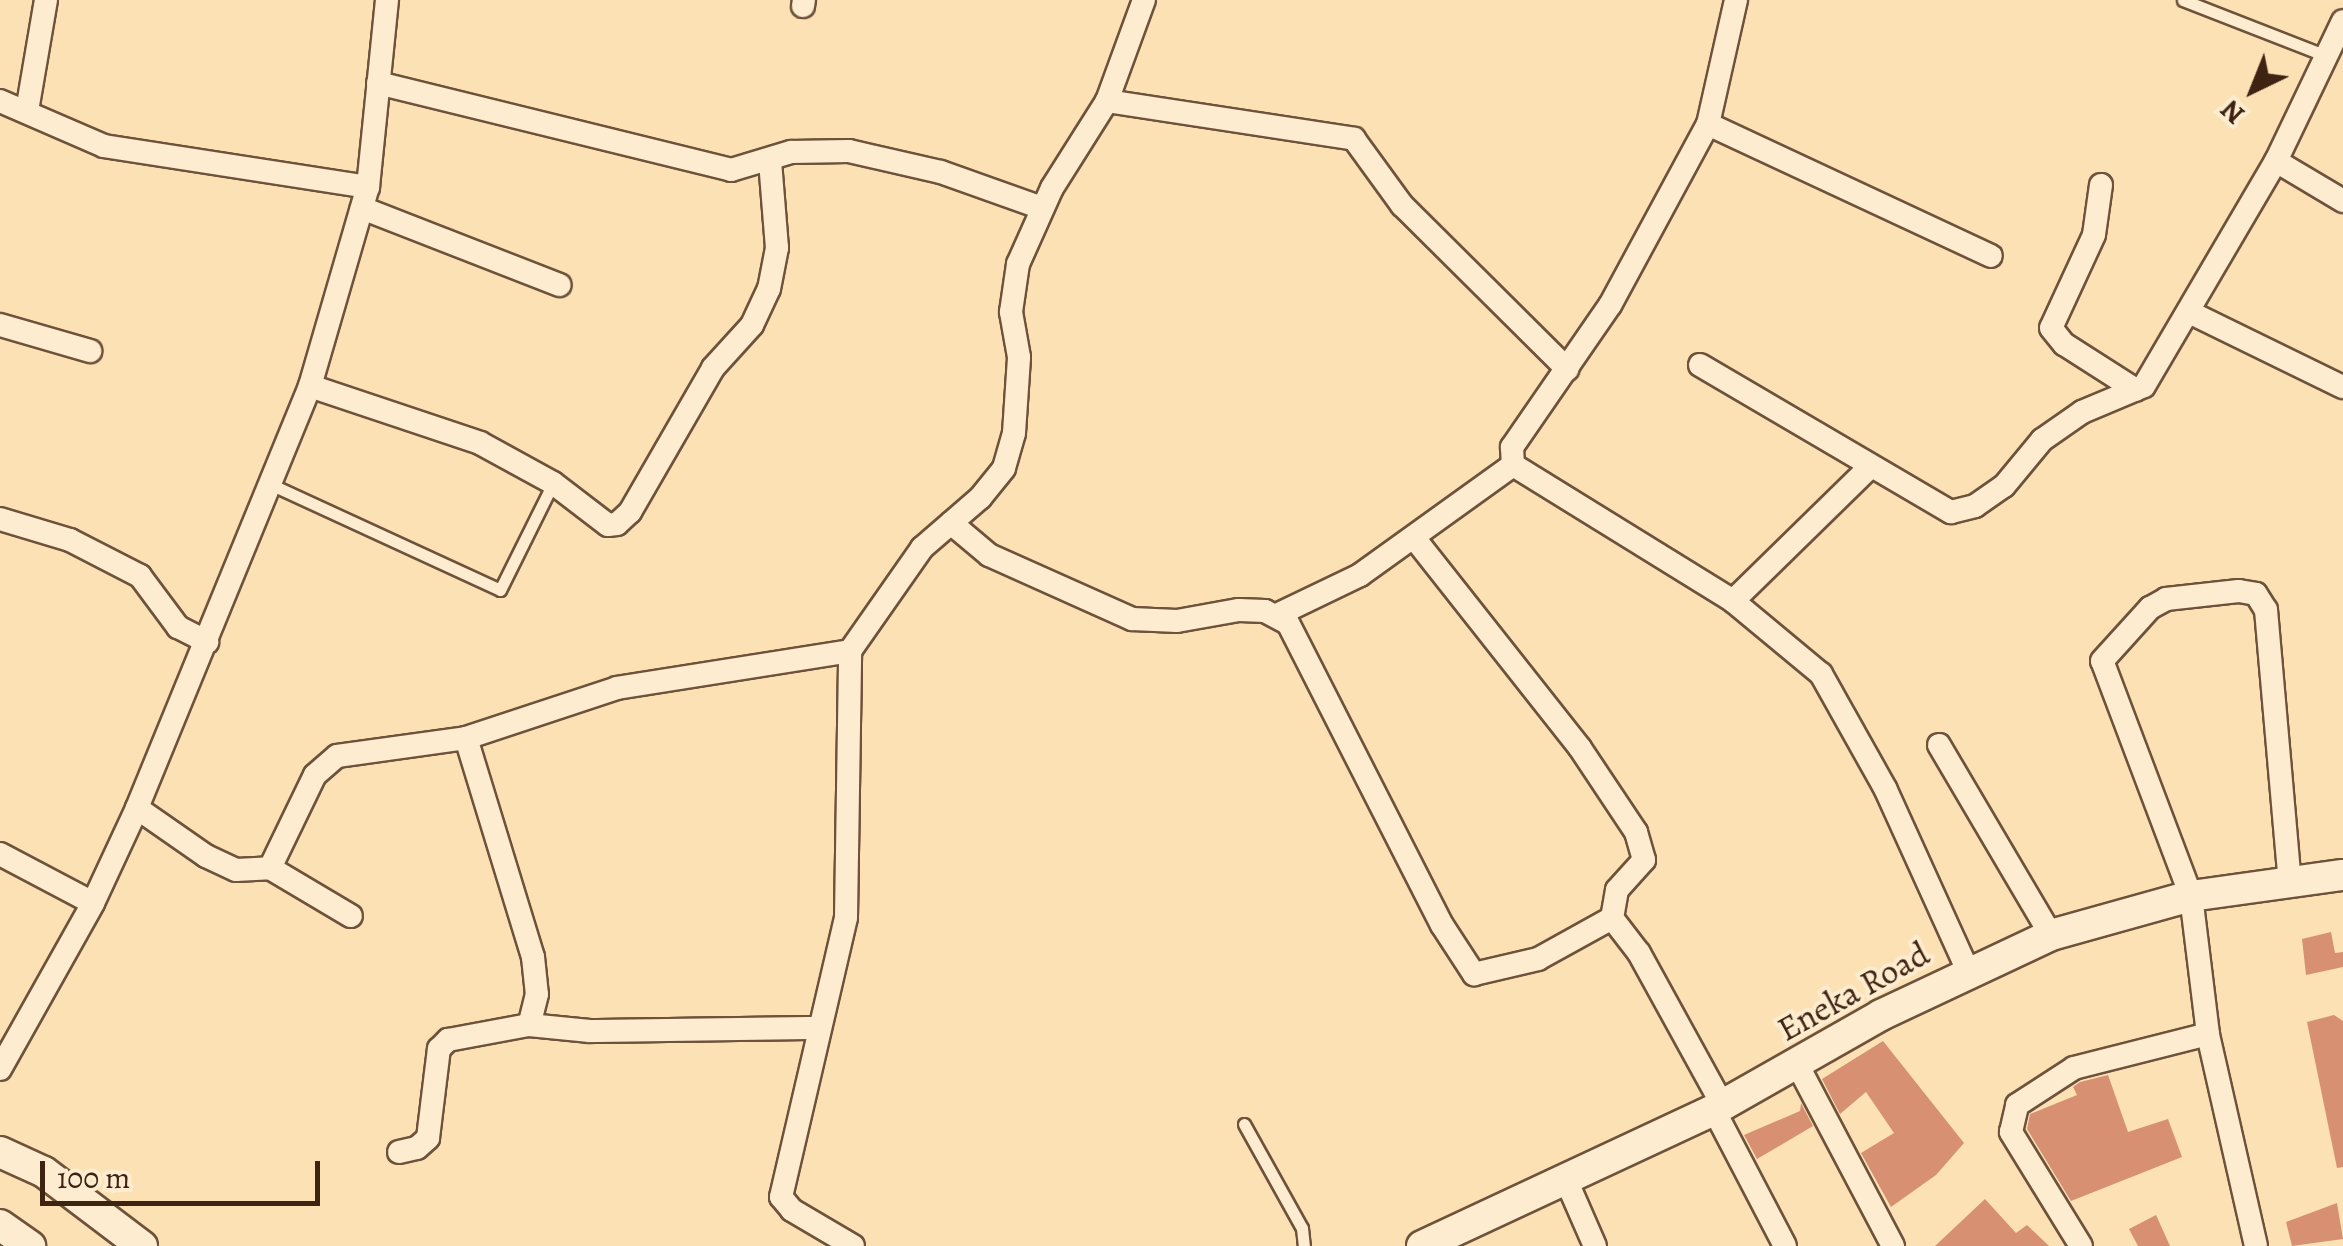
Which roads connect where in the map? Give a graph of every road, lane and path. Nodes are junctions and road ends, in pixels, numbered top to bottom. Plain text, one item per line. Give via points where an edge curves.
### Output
1 (46, 0) edge
2 (387, 0) edge
3 (1144, 0) edge
4 (1736, 0) edge
5 (2182, 0) edge
6 (2343, 21) edge
7 (2327, 56) junction
8 (378, 83) junction
9 (1107, 100) junction
10 (0, 101) edge
11 (27, 111) junction
12 (1708, 124) junction
13 (770, 161) junction
14 (2276, 162) junction
15 (2101, 185) dead end
16 (365, 198) junction
17 (2343, 201) edge
18 (1042, 208) junction
19 (1991, 256) dead end
20 (560, 285) dead end
21 (2188, 312) junction
22 (0, 326) edge
23 (90, 351) dead end
24 (1700, 365) dead end
25 (1567, 370) junction
26 (310, 386) junction
27 (2343, 387) edge
28 (2136, 390) junction
29 (1512, 465) junction
30 (1868, 469) junction
31 (553, 483) junction
32 (270, 484) junction
33 (0, 519) edge
34 (950, 523) junction
35 (1416, 539) junction
36 (1734, 601) junction
37 (1277, 615) junction
38 (207, 642) junction
39 (850, 651) junction
40 (466, 738) junction
41 (1939, 745) dead end
42 (138, 808) junction
43 (0, 854) edge
44 (270, 868) junction
45 (2343, 875) edge
46 (2290, 883) junction
47 (2191, 896) junction
48 (93, 903) junction
49 (352, 916) dead end
50 (1612, 918) junction
51 (2051, 935) junction
52 (1968, 971) junction
53 (529, 1025) junction
54 (816, 1028) junction
55 (2208, 1034) junction
56 (1798, 1064) junction
57 (0, 1068) edge
58 (1718, 1108) junction
59 (1244, 1124) dead end
60 (0, 1152) edge
61 (399, 1152) dead end
62 (1567, 1182) junction
63 (0, 1225) edge
64 (30, 1246) edge
65 (142, 1246) edge
66 (853, 1246) edge
67 (1304, 1246) edge
68 (1422, 1246) edge
69 (1595, 1246) edge
70 (1785, 1246) edge
71 (1893, 1246) edge
72 (2081, 1246) edge
73 (2256, 1246) edge

1 - 11 street
2 - 8 street
3 - 9 street
4 - 12 street
5 - 7 lane
6 - 7 street
7 - 14 street
8 - 13 street via 731,170
8 - 16 street
9 - 18 street
9 - 25 street via 1354,140 1402,205
10 - 11 street
11 - 16 street via 104,146
12 - 19 street
12 - 25 street
13 - 18 street via 791,152 850,152 941,172
13 - 31 street via 777,248 769,290 752,325 714,368 630,512 608,524
14 - 17 street
14 - 21 street
15 - 28 street via 2094,234 2052,328 2064,344
16 - 20 street
16 - 26 street
18 - 34 street via 1018,264 1011,312 1018,357 1014,434 1004,468
21 - 27 street
21 - 28 street
22 - 23 street
24 - 30 street
25 - 29 street via 1512,447
26 - 31 street via 428,420
26 - 32 street
28 - 30 street via 2082,412 2042,440 2004,486 1975,506 1951,512
29 - 35 street
29 - 36 street
30 - 36 street
31 - 32 lane via 500,590
32 - 38 street
33 - 38 street via 70,540 140,576 178,627
34 - 37 street via 989,555 1132,619 1177,622 1240,610
34 - 39 street via 892,584
35 - 37 street
35 - 50 street via 1580,748 1645,848 1644,860 1617,890
36 - 52 street via 1821,674 1885,788
37 - 50 street via 1288,623 1442,925 1474,974 1538,959
38 - 42 street
39 - 40 street via 617,688
39 - 54 street via 846,917
40 - 44 street via 336,756 315,774
40 - 53 street via 533,956 537,994
41 - 51 street
42 - 44 street via 236,870
42 - 48 street
43 - 48 street
44 - 49 street
45 - 46 main road, Eneka Road
46 - 47 main road, Eneka Road
46 - 47 street via 2266,610 2256,594 2239,591 2166,599 2102,661
47 - 51 main road, Eneka Road
47 - 55 street
48 - 57 street
50 - 58 street via 1639,953
51 - 52 main road, Eneka Road
52 - 56 main road, Eneka Road
53 - 54 street via 590,1032
53 - 61 street via 448,1040 439,1049 428,1138
54 - 66 street via 781,1196 792,1210
55 - 72 street via 2074,1068 2017,1105 2011,1132
55 - 73 street
56 - 58 main road, Eneka Road
56 - 71 street
58 - 62 main road, Eneka Road
58 - 70 street
59 - 67 lane via 1302,1228
60 - 65 main road via 44,1172
62 - 68 main road, Eneka Road
62 - 69 street
63 - 64 main road

